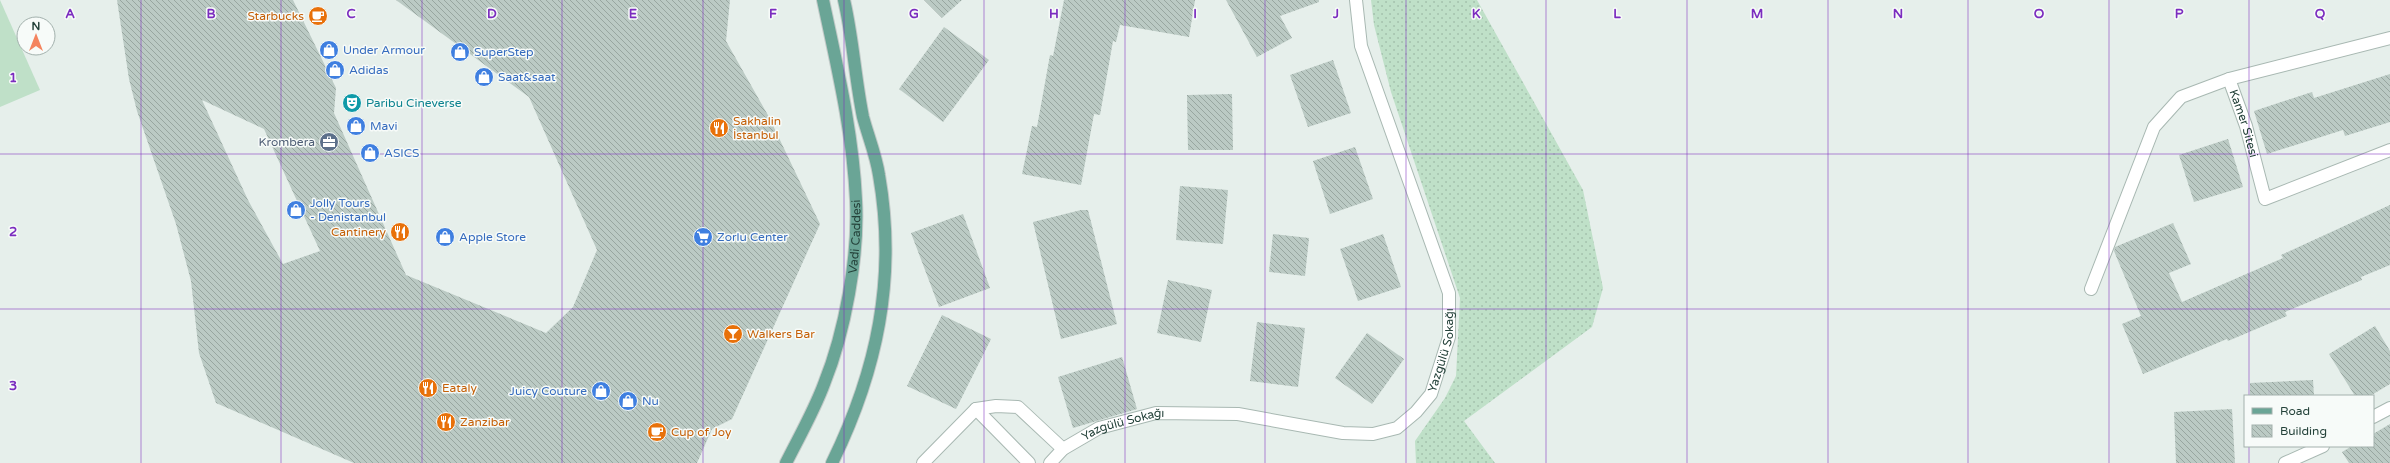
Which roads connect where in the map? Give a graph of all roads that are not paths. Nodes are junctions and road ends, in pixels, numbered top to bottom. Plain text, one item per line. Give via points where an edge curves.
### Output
1 (823, 0) edge
2 (844, 0) edge
3 (1356, 0) edge
4 (2390, 38) edge
5 (2229, 79) junction
6 (2390, 150) edge
7 (2091, 289) dead end
8 (976, 408) junction
9 (2390, 408) edge
10 (2374, 417) edge
11 (2320, 447) edge
12 (1062, 449) junction
13 (786, 463) edge
14 (832, 463) edge
15 (923, 463) edge
16 (1029, 463) edge
17 (1050, 463) edge
18 (2285, 463) edge

1 - 13 main road, Vadi Caddesi via 852,162 856,201 856,244 837,345 824,384
2 - 14 main road via 863,118 879,176 885,224 885,284 878,337 864,389 853,421
3 - 12 street, Yazgülü Sokağı via 1361,46 1449,293 1449,337 1431,394 1416,412 1397,428 1373,434 1343,433 1238,414 1156,413 1099,428
4 - 5 street, Kamer Sitesi
5 - 6 street, Kamer Sitesi via 2246,126 2265,199
5 - 7 street via 2181,97 2154,127
8 - 12 street via 1018,407
8 - 15 street
8 - 16 street
9 - 10 street
11 - 18 street
12 - 17 street, Yazgülü Sokağı

